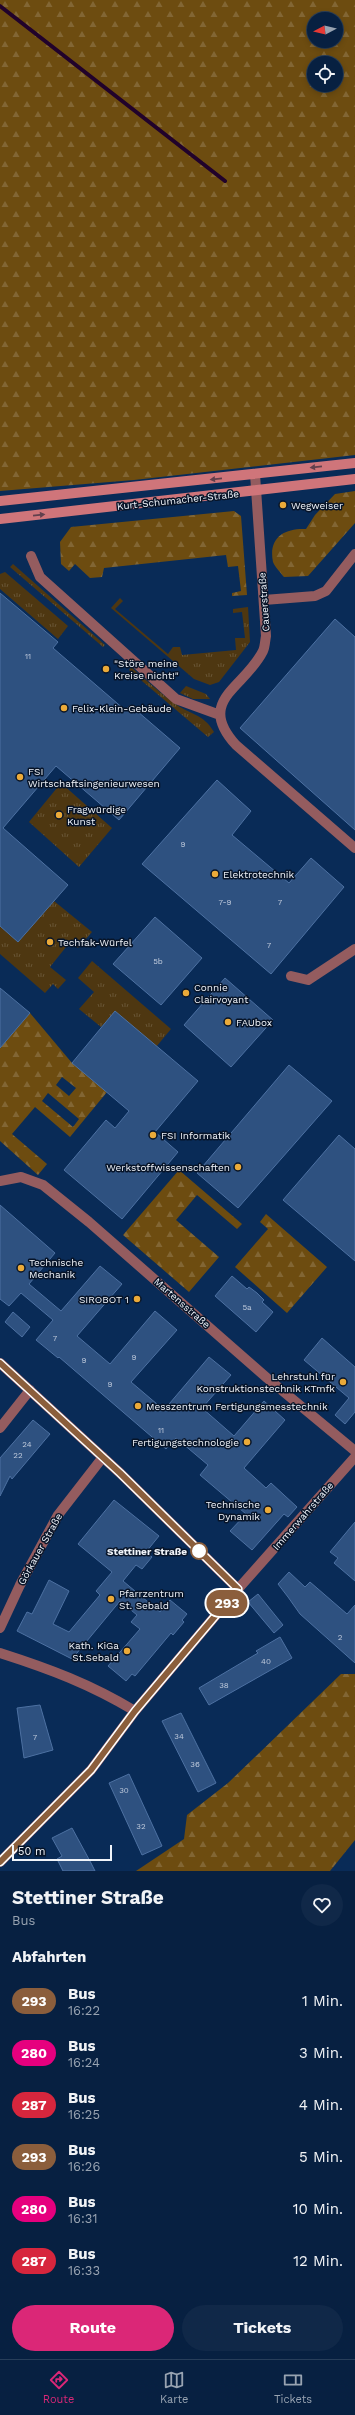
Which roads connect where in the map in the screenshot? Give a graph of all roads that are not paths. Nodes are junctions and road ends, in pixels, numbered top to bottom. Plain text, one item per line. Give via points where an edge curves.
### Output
1 (355, 463) edge
2 (255, 474) junction
3 (355, 480) edge
4 (256, 492) junction
5 (0, 501) edge
6 (0, 519) edge
7 (355, 554) edge
8 (31, 556) dead end
9 (264, 600) junction
10 (220, 715) junction
11 (355, 848) edge
12 (355, 949) edge
13 (292, 976) dead end
14 (0, 1182) edge
15 (0, 1363) edge
16 (30, 1390) junction
17 (0, 1428) edge
18 (355, 1451) edge
19 (103, 1457) junction
20 (355, 1457) edge
21 (238, 1589) junction
22 (0, 1628) edge
23 (0, 1653) edge
24 (135, 1711) junction
25 (0, 1862) edge

1 -> 2 main road, Kurt-Schumacher-Straße
2 - 4 street, Cauerstraße
2 -> 5 main road, Kurt-Schumacher-Straße
3 - 4 main road, Kurt-Schumacher-Straße
6 -> 4 main road, Kurt-Schumacher-Straße
4 - 9 street, Cauerstraße
7 - 9 street via 326,591 315,596
8 - 10 street via 40,577 176,699
9 - 10 street, Cauerstraße via 266,636 263,651 222,700
10 - 11 street via 224,732 236,744
12 - 13 street via 308,980
14 - 18 street, Martensstraße via 21,1177 43,1185
15 - 16 street
16 - 17 street
16 - 19 street
19 - 21 street
19 - 22 street, Görkauer Straße via 58,1515
20 - 21 street, Immerwahrstraße
21 - 24 street
23 - 24 street via 60,1672 99,1690
24 - 25 street via 91,1770

